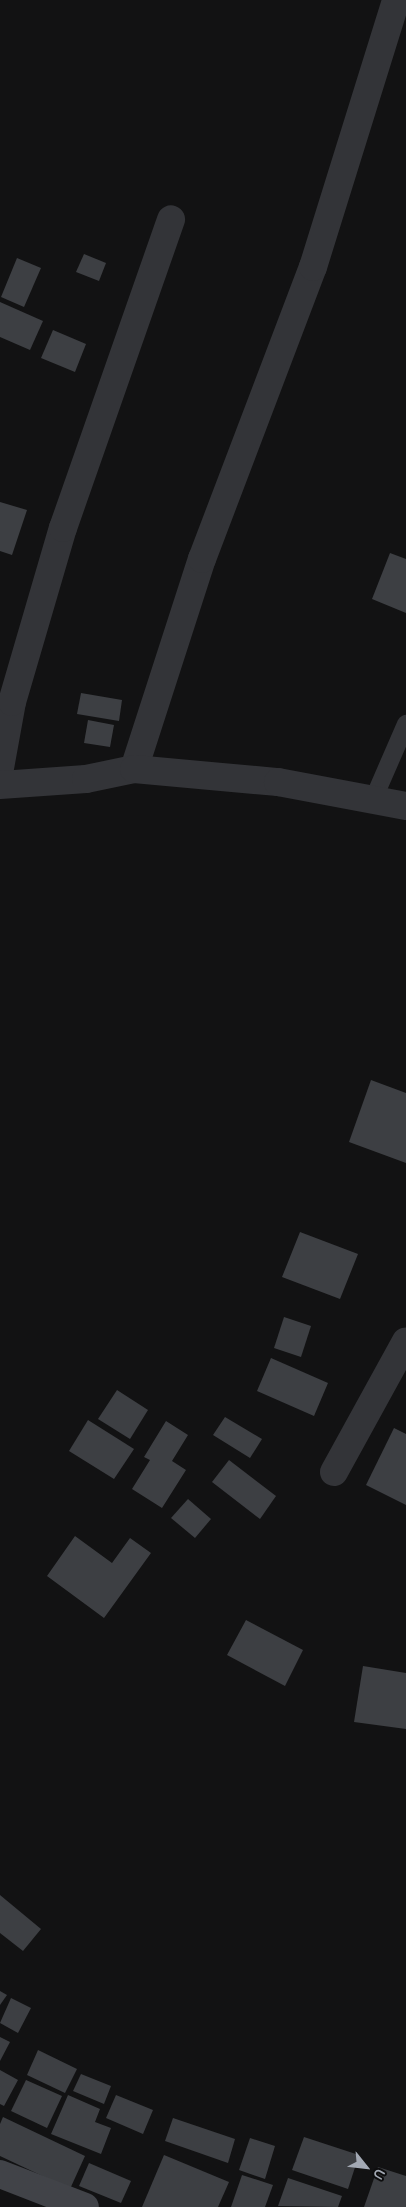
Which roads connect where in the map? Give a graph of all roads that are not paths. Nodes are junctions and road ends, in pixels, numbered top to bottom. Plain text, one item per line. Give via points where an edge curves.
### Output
1 (396, 0) edge
2 (171, 219) dead end
3 (406, 724) edge
4 (0, 768) edge
5 (134, 769) junction
6 (0, 785) edge
7 (373, 800) junction
8 (406, 806) edge
9 (406, 1341) edge
10 (334, 1472) dead end
11 (0, 2174) edge
12 (85, 2207) edge

1 - 5 street via 313,267 202,559
2 - 4 street via 63,528 12,702
3 - 7 lane
5 - 6 street via 86,779
5 - 7 street via 278,782
7 - 8 street
9 - 10 street
11 - 12 street

